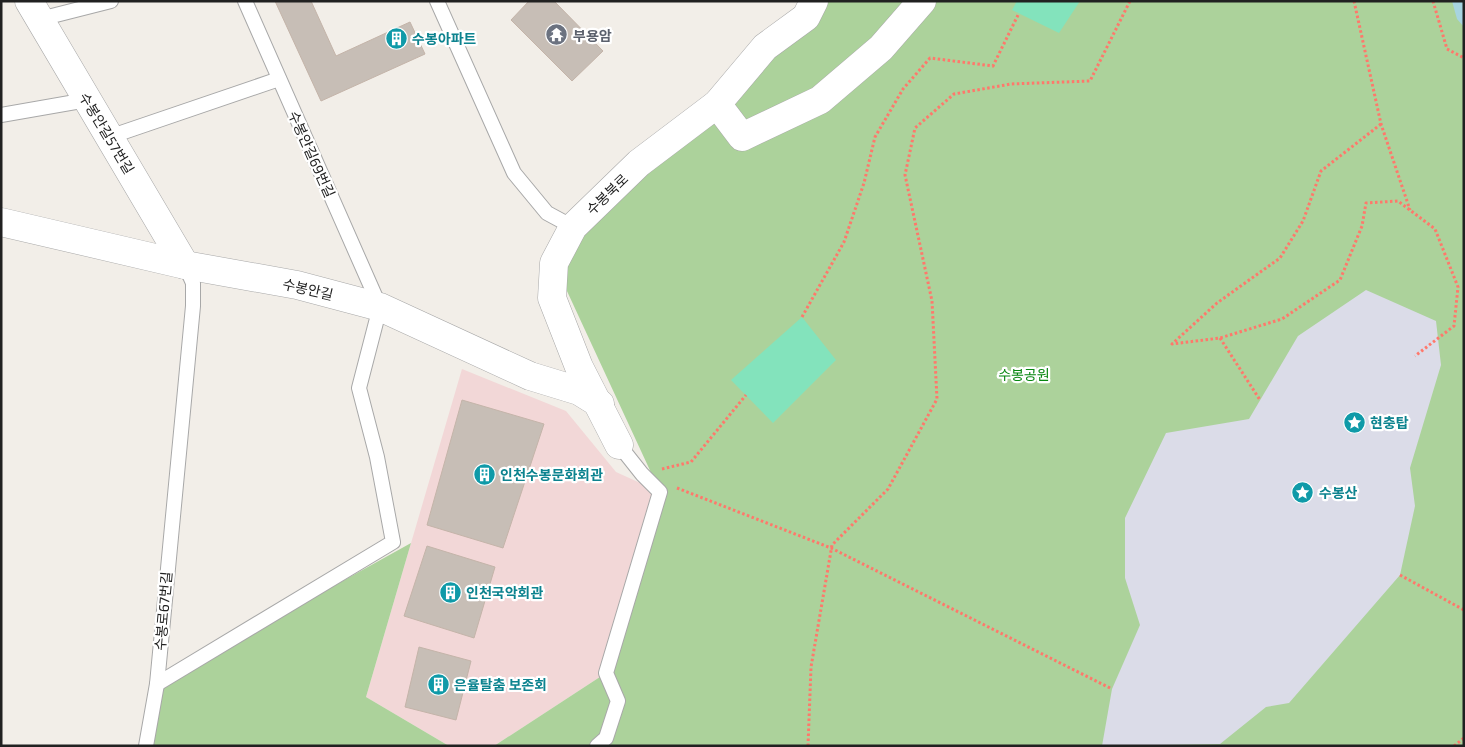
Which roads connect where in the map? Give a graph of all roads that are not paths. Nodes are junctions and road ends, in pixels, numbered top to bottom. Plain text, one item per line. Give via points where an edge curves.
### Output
1 (112, 1) edge
2 (244, 1) edge
3 (436, 1) edge
4 (814, 1) edge
5 (922, 1) edge
6 (34, 10) edge
7 (279, 79) junction
8 (87, 100) junction
9 (717, 104) junction
10 (1, 115) edge
11 (109, 136) junction
12 (1, 222) edge
13 (573, 227) junction
14 (185, 266) junction
15 (380, 307) junction
16 (600, 404) junction
17 (620, 445) joint
18 (156, 684) junction
19 (146, 746) edge
20 (597, 746) edge

1 - 6 lane
2 - 7 lane, 수봉안길69번길
3 - 13 lane via 514,174 547,213
4 - 9 street, 수봉북로 via 806,17 766,47
5 - 9 street via 881,48 820,100 742,137
6 - 8 street, 수봉안길57번길
7 - 11 lane
7 - 15 lane, 수봉안길69번길
8 - 10 lane
8 - 11 street, 수봉안길57번길
9 - 13 street, 수봉북로 via 639,163
11 - 14 street, 수봉안길57번길
12 - 14 street, 수봉안길
13 - 16 street, 수봉북로 via 554,263 552,298 579,366
14 - 15 street, 수봉안길 via 297,285
14 - 18 lane, 수봉로67번길 via 193,283 193,306
15 - 16 street, 수봉안길 via 530,376 579,391
15 - 18 lane via 359,388 392,542
16 - 17 street, 수봉북로
17 - 20 lane via 660,492 606,673 618,701 606,738
18 - 19 lane, 수봉로67번길

